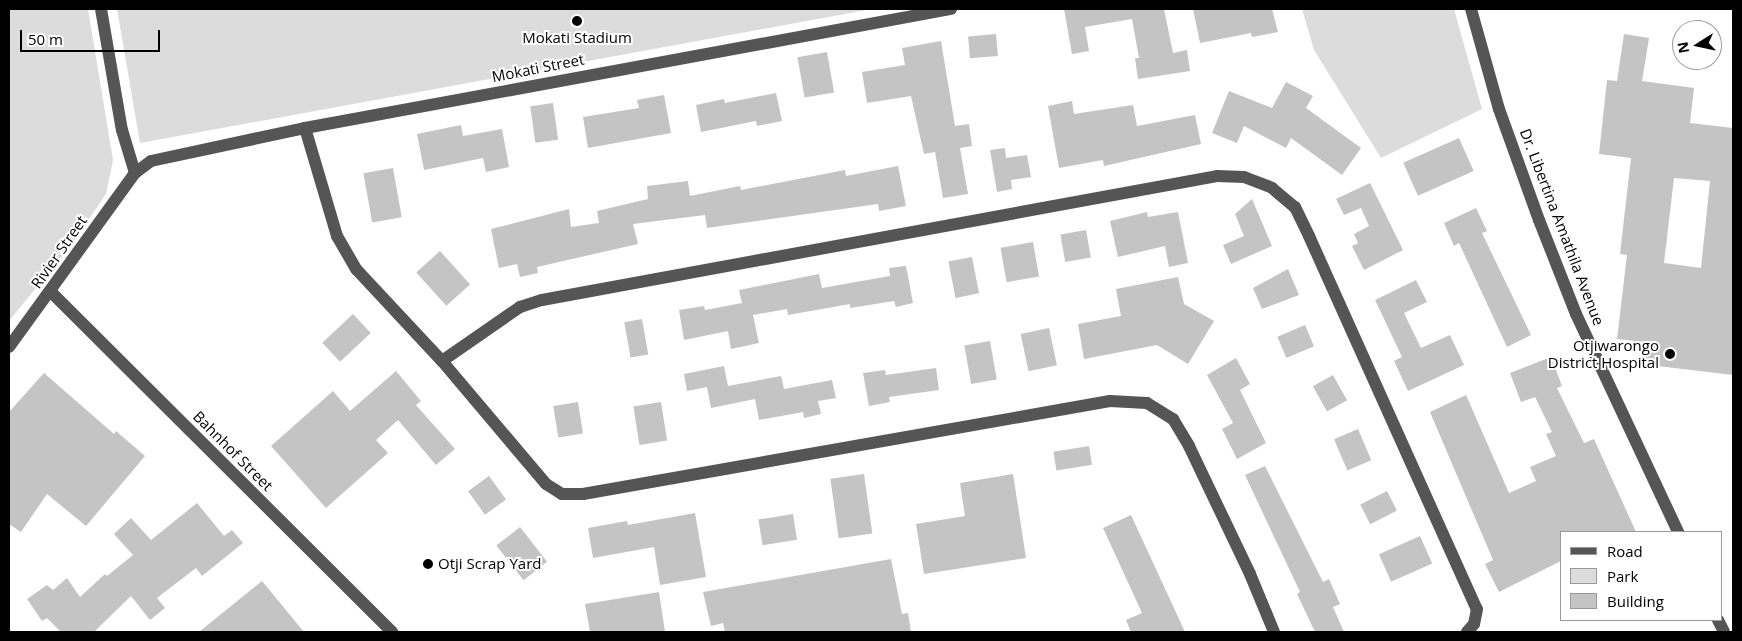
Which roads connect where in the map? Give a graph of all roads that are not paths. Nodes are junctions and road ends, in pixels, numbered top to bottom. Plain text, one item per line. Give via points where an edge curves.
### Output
1 (101, 9) edge
2 (951, 9) edge
3 (1471, 9) edge
4 (305, 128) junction
5 (135, 173) junction
6 (51, 292) junction
7 (9, 348) edge
8 (442, 361) junction
9 (1678, 531) edge
10 (392, 632) edge
11 (1274, 632) edge
12 (1467, 632) edge

1 - 5 street via 122,130
2 - 4 street, Mokati Street
3 - 9 street, Dr. Libertina Amathila Avenue via 1499,109 1576,314
4 - 5 street, Mokati Street via 151,161
4 - 8 street via 342,244 357,270
5 - 6 street, Rivier Street
6 - 7 street, Rivier Street
6 - 10 street, Bahnhof Street
8 - 11 street via 546,484 562,494 583,494 1110,401 1147,403 1172,419 1189,446
8 - 12 street via 520,307 542,300 1217,176 1244,176 1272,188 1295,207 1477,608 1474,624

